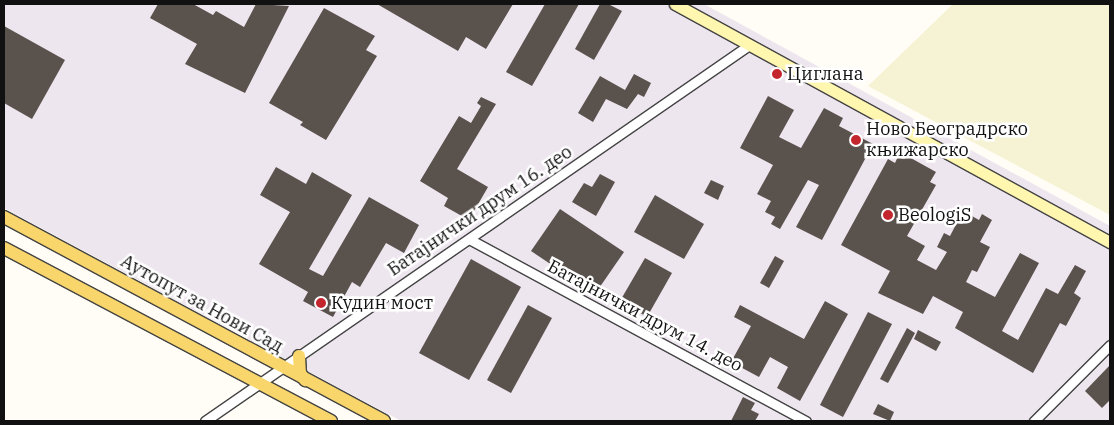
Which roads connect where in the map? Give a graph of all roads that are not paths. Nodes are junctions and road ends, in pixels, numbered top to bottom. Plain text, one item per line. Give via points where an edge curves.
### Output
1 (675, 4) edge
2 (749, 45) junction
3 (4, 216) edge
4 (468, 239) junction
5 (1110, 242) edge
6 (4, 248) edge
7 (1110, 344) edge
8 (299, 356) junction
9 (282, 367) junction
10 (305, 380) junction
11 (258, 383) junction
12 (205, 421) edge
13 (331, 421) edge
14 (384, 421) edge
15 (806, 421) edge
16 (1034, 421) edge

1 - 2 main road
2 - 4 street, Батајнички друм 16. део
2 - 5 main road
3 - 9 main road, Аутопут за Нови Сад
4 - 8 street, Батајнички друм 16. део
4 - 15 street, Батајнички друм 14. део
6 - 11 main road
7 - 16 street
8 - 9 street, Батајнички друм 16. део
8 - 10 main road via 300,373
9 - 10 main road, Аутопут за Нови Сад
9 - 11 street, Батајнички друм 16. део
10 - 14 main road, Аутопут за Нови Сад
11 - 12 street, Батајнички друм 16. део
11 - 13 main road

